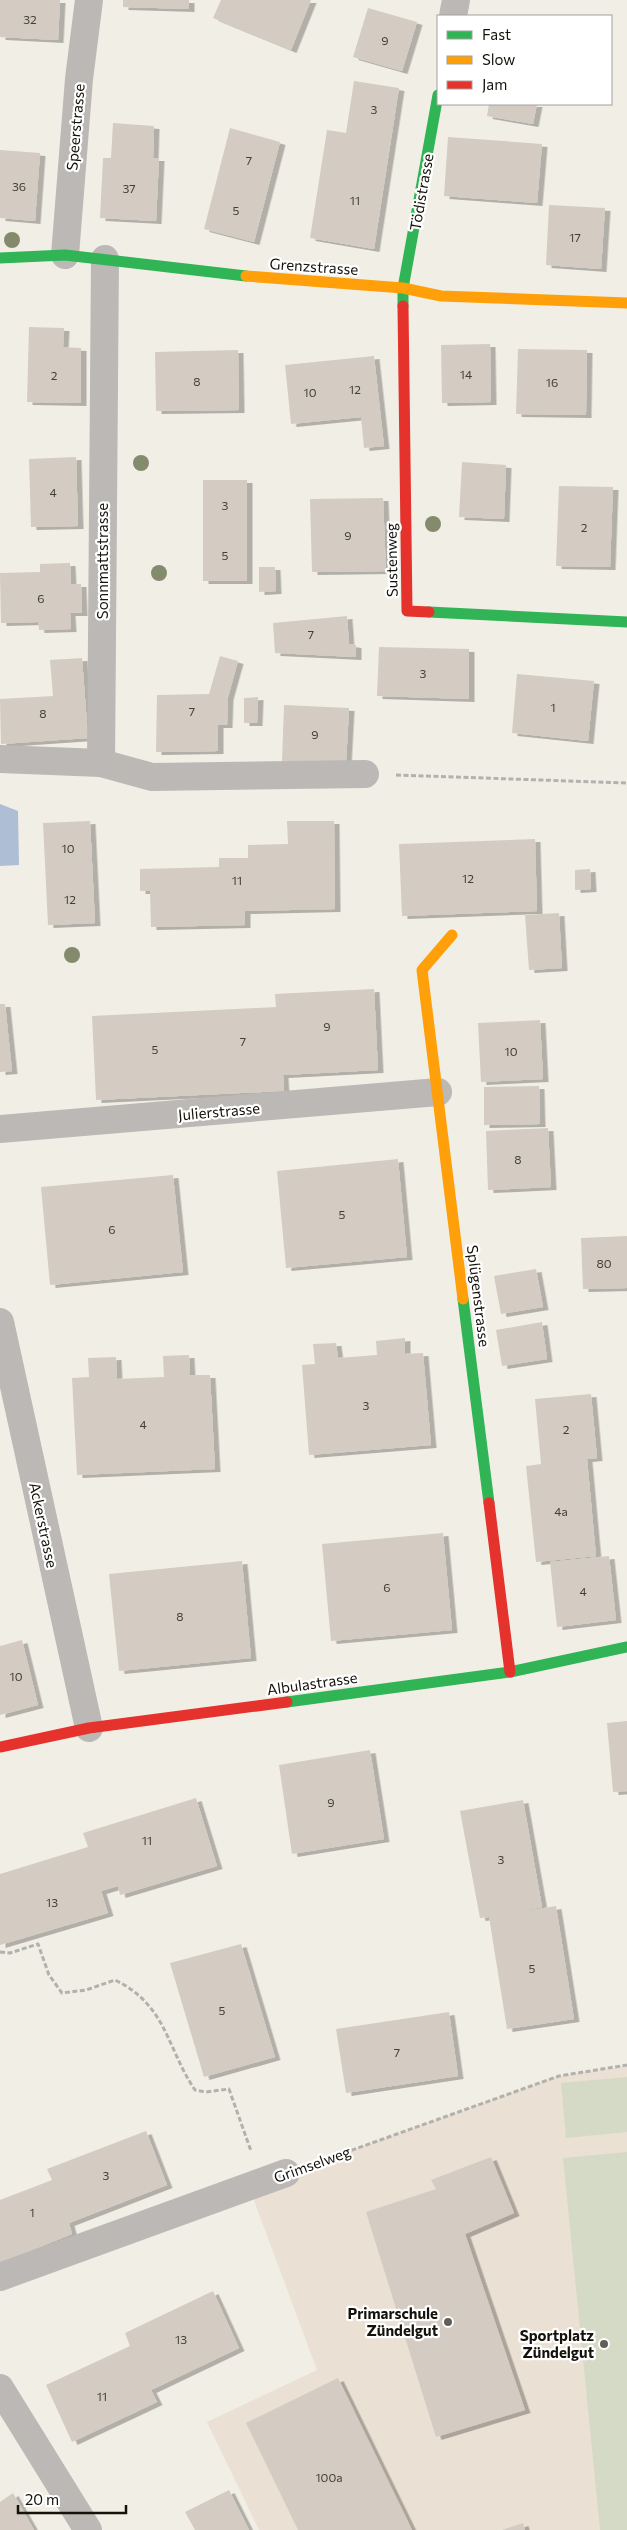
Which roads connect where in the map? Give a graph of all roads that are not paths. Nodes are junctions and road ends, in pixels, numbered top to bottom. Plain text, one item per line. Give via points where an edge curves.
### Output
1 (89, 0) edge
2 (456, 0) edge
3 (453, 15) edge
4 (437, 101) edge
5 (65, 255) junction
6 (0, 258) edge
7 (104, 259) junction
8 (403, 288) junction
9 (627, 303) edge
10 (627, 622) edge
11 (0, 759) edge
12 (101, 763) junction
13 (365, 774) road end
14 (452, 935) dead end
15 (438, 1092) junction
16 (0, 1129) edge
17 (0, 1322) edge
18 (627, 1648) edge
19 (510, 1672) junction
20 (89, 1728) junction
21 (0, 1747) edge
22 (274, 2178) road end
23 (0, 2277) edge
24 (0, 2388) edge
25 (88, 2530) edge

1 - 5 street, Speerstrasse
2 - 3 street
4 - 8 street, Tödistrasse
5 - 6 street, Grenzstrasse
5 - 7 street, Grenzstrasse
7 - 8 street, Grenzstrasse via 215,274
7 - 12 street, Sonnmattstrasse
8 - 9 street, Grenzstrasse via 441,296
8 - 10 street, Sustenweg via 407,611
11 - 12 street
12 - 13 street via 152,778
14 - 15 street, Splügenstrasse via 422,970
15 - 16 street, Julierstrasse
15 - 19 street, Splügenstrasse
17 - 20 street, Ackerstrasse
18 - 19 street, Albulastrasse
19 - 20 street, Albulastrasse
20 - 21 street, Albulastrasse
22 - 23 street, Grimselweg
24 - 25 street

